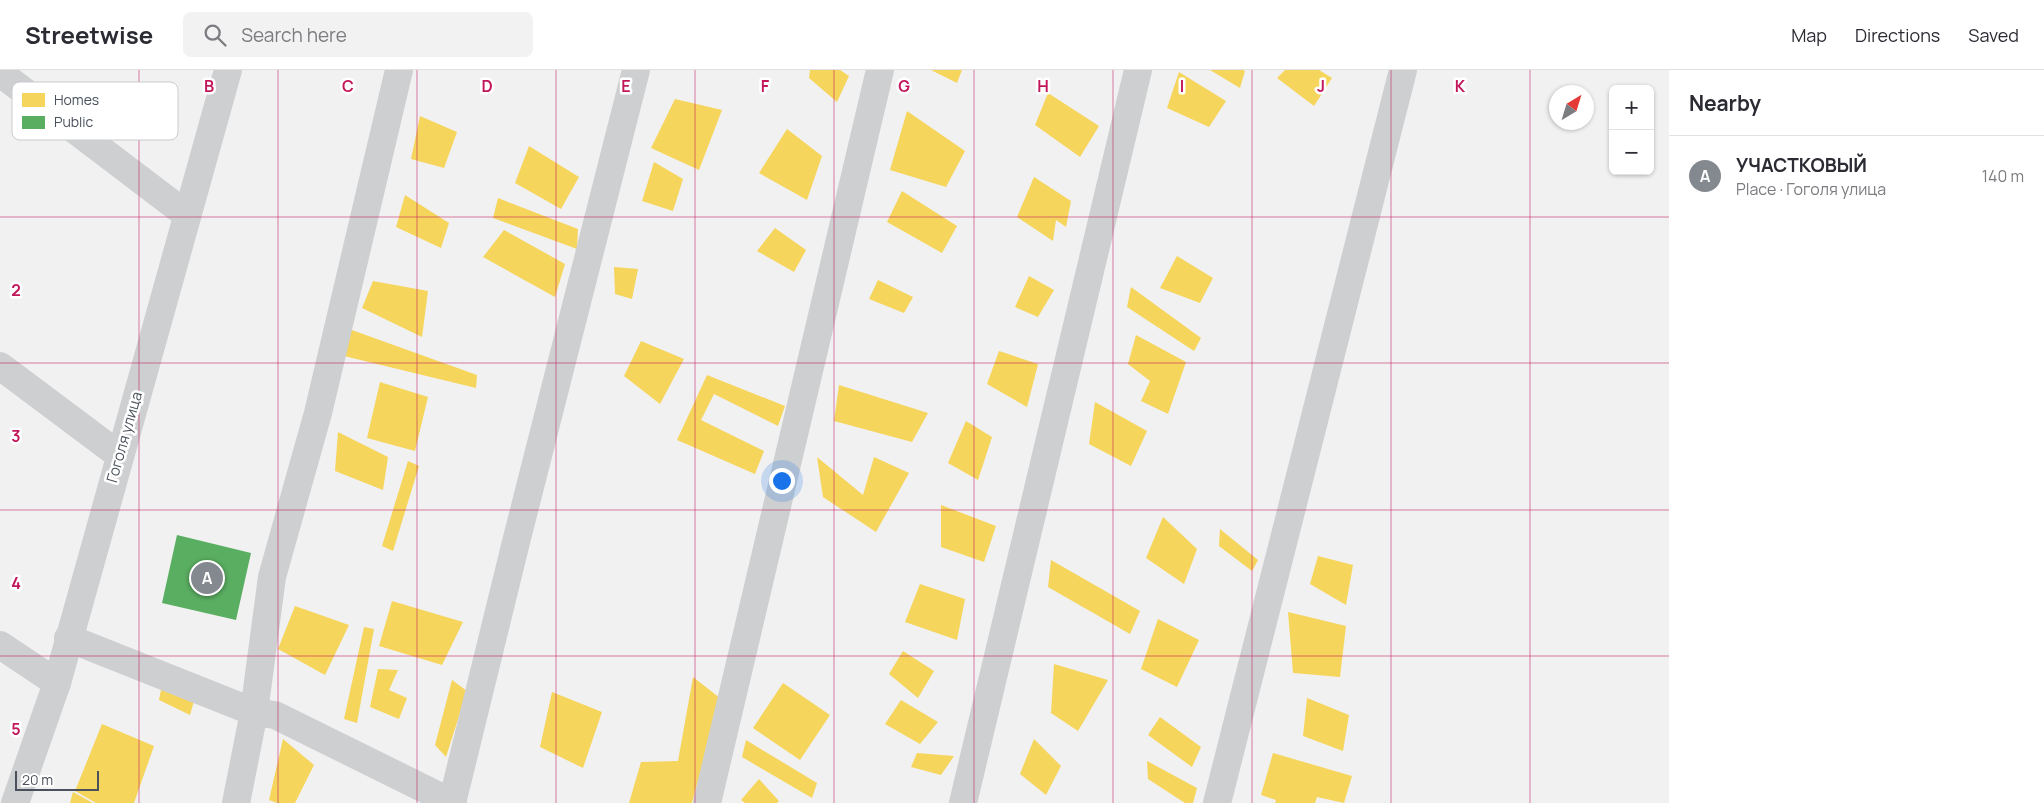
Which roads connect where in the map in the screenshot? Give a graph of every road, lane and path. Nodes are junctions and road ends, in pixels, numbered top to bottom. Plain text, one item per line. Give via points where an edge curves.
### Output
1 (228, 70) edge
2 (399, 70) edge
3 (636, 70) edge
4 (880, 70) edge
5 (1138, 70) edge
6 (1403, 70) edge
7 (0, 73) edge
8 (12, 82) edge
9 (88, 140) edge
10 (187, 215) junction
11 (0, 366) edge
12 (120, 455) junction
13 (68, 638) junction
14 (0, 645) edge
15 (57, 683) junction
16 (254, 712) junction
17 (16, 803) edge
18 (236, 803) edge
19 (453, 803) edge
20 (707, 803) edge
21 (963, 803) edge
22 (1217, 803) edge

1 - 10 street, Гоголя улица
2 - 16 street via 318,413 272,577
3 - 19 street via 518,532
4 - 20 street
5 - 21 street
6 - 22 street
7 - 8 street
9 - 10 street
10 - 12 street, Гоголя улица
11 - 12 street
12 - 13 street, Гоголя улица
13 - 15 street, Гоголя улица
13 - 16 street
14 - 15 street
15 - 17 street, Гоголя улица
16 - 18 street
16 - 19 street via 275,715

